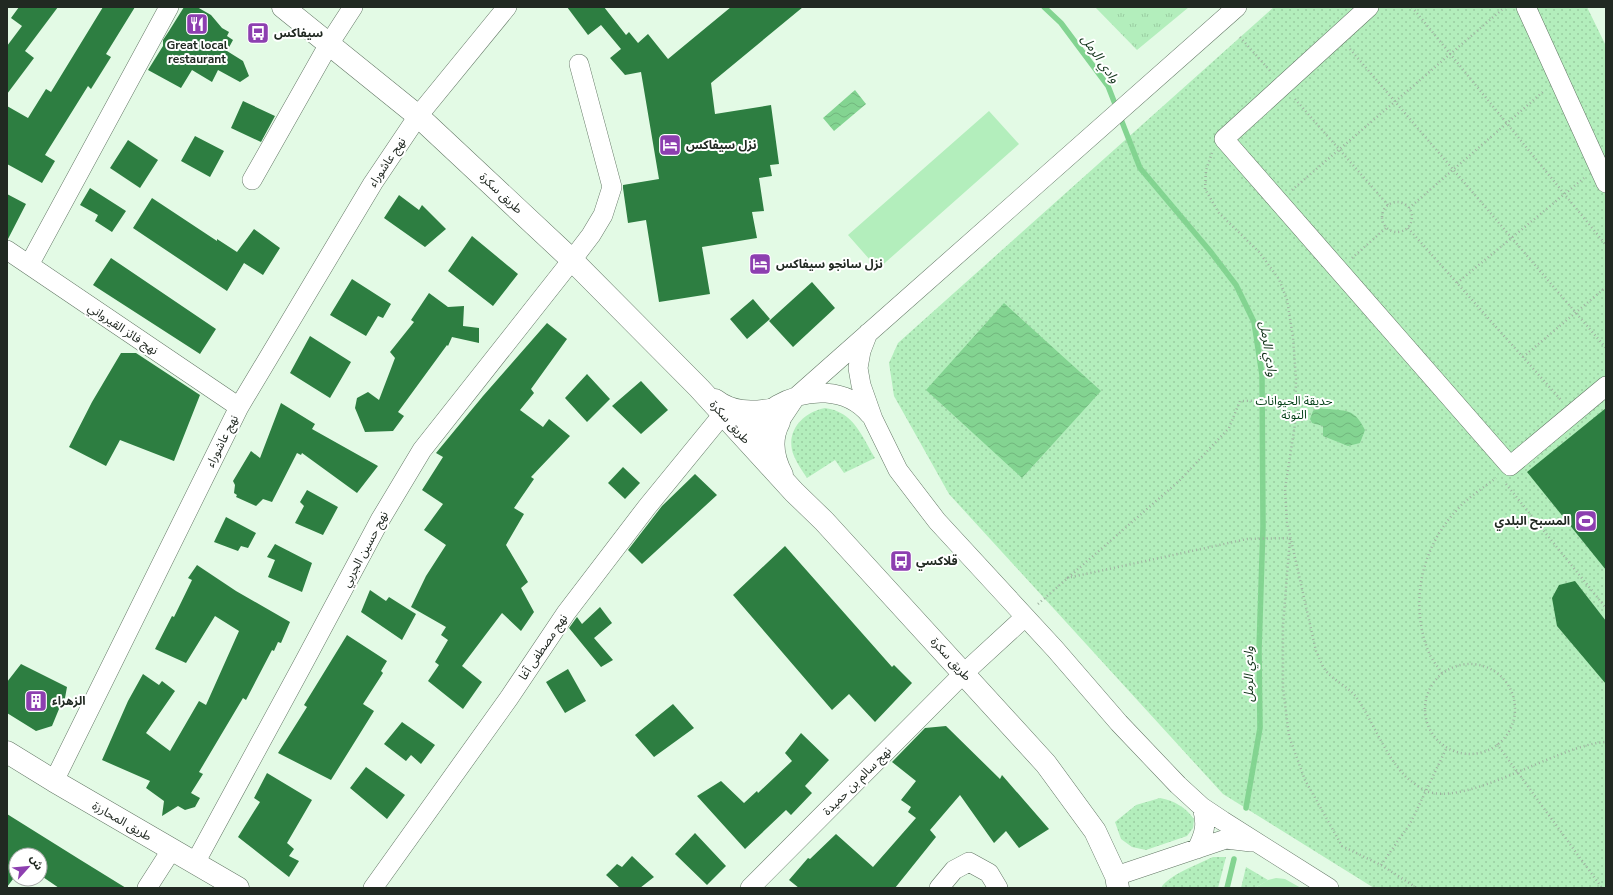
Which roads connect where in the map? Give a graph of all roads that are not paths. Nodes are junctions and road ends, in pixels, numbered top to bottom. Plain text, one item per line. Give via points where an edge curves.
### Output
1 (169, 7) edge
2 (283, 7) edge
3 (353, 7) edge
4 (507, 7) edge
5 (1237, 7) edge
6 (1369, 7) edge
7 (1526, 7) edge
8 (329, 44) junction
9 (579, 64) dead end
10 (418, 116) junction
11 (252, 180) dead end
12 (1606, 183) edge
13 (7, 250) edge
14 (572, 260) junction
15 (29, 265) junction
16 (868, 333) junction
17 (1606, 386) edge
18 (699, 388) junction
19 (795, 398) junction
20 (239, 407) junction
21 (723, 414) junction
22 (775, 416) junction
23 (873, 419) junction
24 (748, 442) junction
25 (794, 492) junction
26 (1025, 617) junction
27 (964, 673) junction
28 (7, 752) edge
29 (54, 781) junction
30 (1202, 807) junction
31 (1256, 843) junction
32 (1197, 849) junction
33 (172, 850) junction
34 (195, 863) junction
35 (1118, 882) edge
36 (147, 888) edge
37 (238, 888) edge
38 (373, 888) edge
39 (750, 888) edge
40 (939, 888) edge
41 (998, 888) edge
42 (1329, 888) edge

1 - 15 street
2 - 8 main road, طريق سكرة
3 - 8 street
4 - 10 street, نهج عاشوراء
5 - 16 street
6 - 17 street via 1224,139 1338,270 1505,471
7 - 12 street
8 - 10 main road, طريق سكرة
8 - 11 street
9 - 14 street, نهج حسين الجربي via 612,187 603,215
10 - 14 main road, طريق سكرة
10 - 20 street, نهج عاشوراء via 373,183
13 - 15 street, نهج فائز القيرواني
14 - 18 main road, طريق سكرة
14 - 34 street, نهج حسين الجربي via 422,450 380,520
15 - 20 street, نهج فائز القيرواني
16 - 19 street
16 - 23 street via 858,368 860,385
18 - 21 main road, طريق سكرة
18 - 22 main road via 735,411
19 - 22 street
19 - 23 street via 831,392 848,396 862,406
20 - 29 street, نهج عاشوراء
21 - 24 main road, طريق سكرة
21 - 38 street, نهج مصطفى آغا via 566,613 509,698
22 - 24 street
22 - 25 main road via 775,462
23 - 26 street via 898,470 937,521
24 - 25 main road, طريق سكرة
25 - 27 main road, طريق سكرة via 824,521
26 - 27 street, نهج سالم بن حميدة
26 - 30 street via 1153,760
27 - 35 main road, طريق سكرة via 1046,764 1069,794 1095,831
27 - 39 street, نهج سالم بن حميدة
28 - 29 main road, طريق المحارزة
29 - 33 main road, طريق المحارزة
30 - 31 street
30 - 32 street via 1206,827
31 - 32 street via 1226,839
31 - 42 street
32 - 35 street
33 - 34 main road, طريق المحارزة
33 - 36 street
34 - 37 main road, طريق المحارزة
40 - 41 street via 954,870 969,862 989,873

